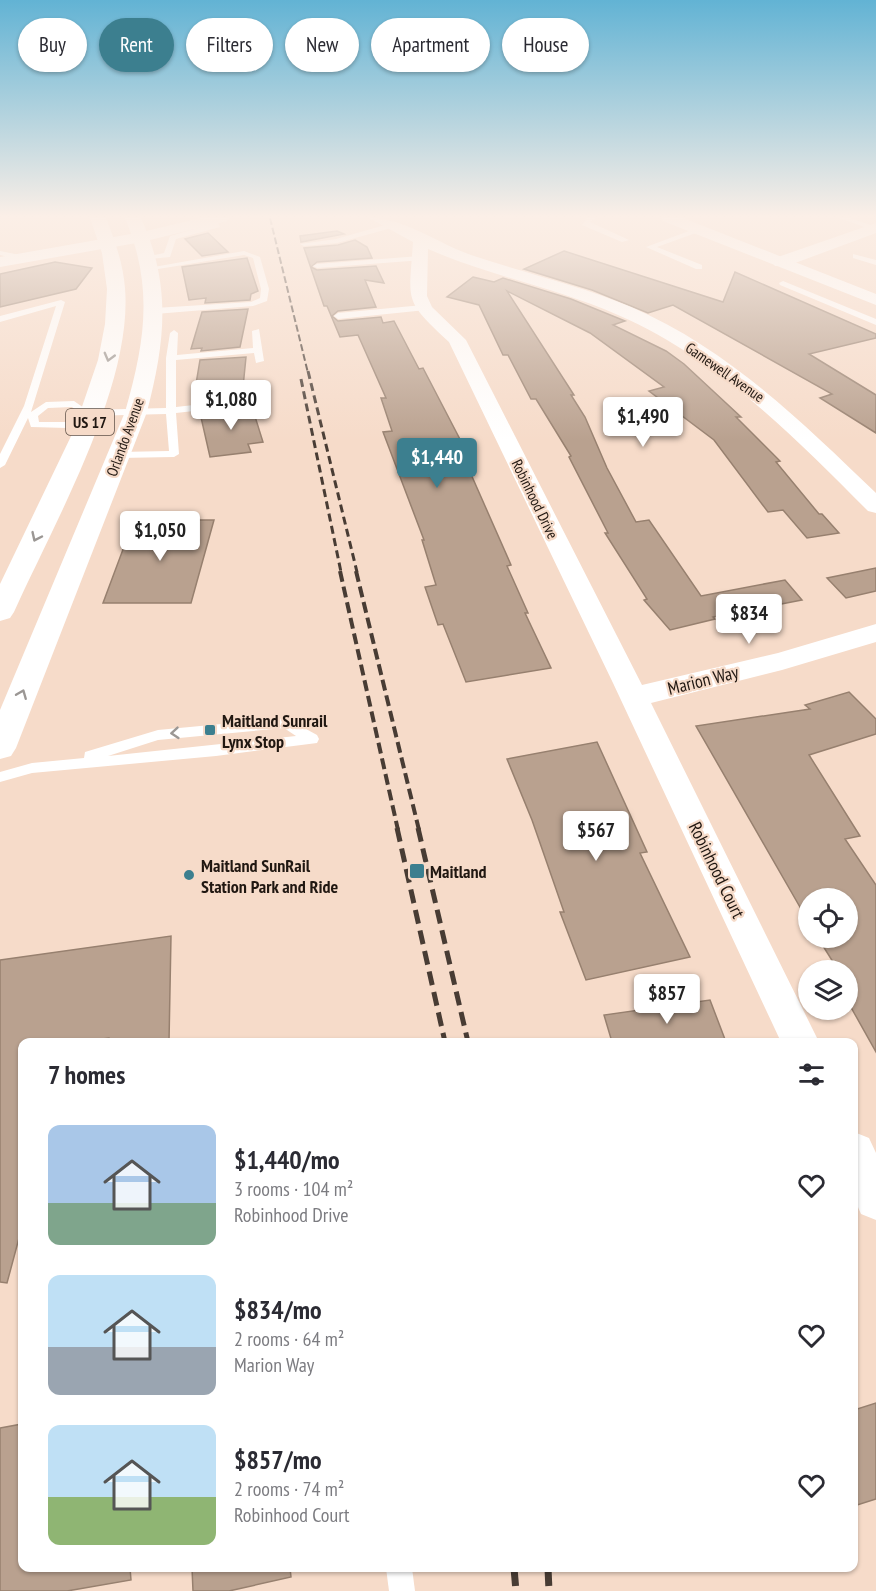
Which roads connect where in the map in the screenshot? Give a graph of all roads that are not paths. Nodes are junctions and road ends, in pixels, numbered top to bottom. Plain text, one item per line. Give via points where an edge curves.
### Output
1 (117, 292) edge
2 (153, 292) edge
3 (265, 292) edge
4 (418, 292) edge
5 (576, 292) edge
6 (805, 292) edge
7 (857, 292) edge
8 (876, 300) edge
9 (423, 308) junction
10 (155, 311) junction
11 (338, 315) dead end
12 (0, 319) edge
13 (876, 322) edge
14 (256, 332) dead end
15 (174, 333) dead end
16 (258, 350) junction
17 (171, 358) junction
18 (259, 361) dead end
19 (266, 400) dead end
20 (170, 411) junction
21 (136, 412) junction
22 (90, 413) junction
23 (29, 415) junction
24 (119, 455) junction
25 (0, 465) edge
26 (876, 506) edge
27 (0, 612) edge
28 (876, 633) edge
29 (634, 697) junction
30 (0, 748) edge
31 (62, 765) junction
32 (0, 777) edge
33 (799, 1038) edge
34 (858, 1161) edge
35 (876, 1199) edge
36 (400, 1572) edge
37 (402, 1591) edge

1 -> 22 main road, US 17 via 112,342
2 - 10 main road, Orlando Avenue / US 17
3 - 10 lane via 264,300 253,304
4 - 9 street
5 - 26 street, Gamewell Avenue via 648,322 714,360 771,404
6 - 13 lane
7 - 8 main road
9 - 11 lane
9 - 29 street, Robinhood Drive via 457,340
10 - 21 main road, Orlando Avenue / US 17 via 147,373
12 - 23 lane via 61,302
14 - 16 lane
15 - 17 lane
16 - 17 lane
16 - 18 lane
17 - 20 lane
19 - 20 lane
20 - 21 lane
20 - 24 lane via 174,454
21 - 22 lane
21 - 24 main road, Orlando Avenue / US 17
22 - 23 lane via 74,404 46,405
22 - 23 lane via 68,425 35,425
22 -> 27 main road, US 17
23 - 25 lane
30 -> 24 main road, Orlando Avenue / US 17
28 - 29 street, Marion Way via 782,661
29 - 33 street, Robinhood Court
31 -> 31 lane via 216,751 312,739 286,723 168,734
31 - 32 lane
34 - 35 street
36 - 37 lane

